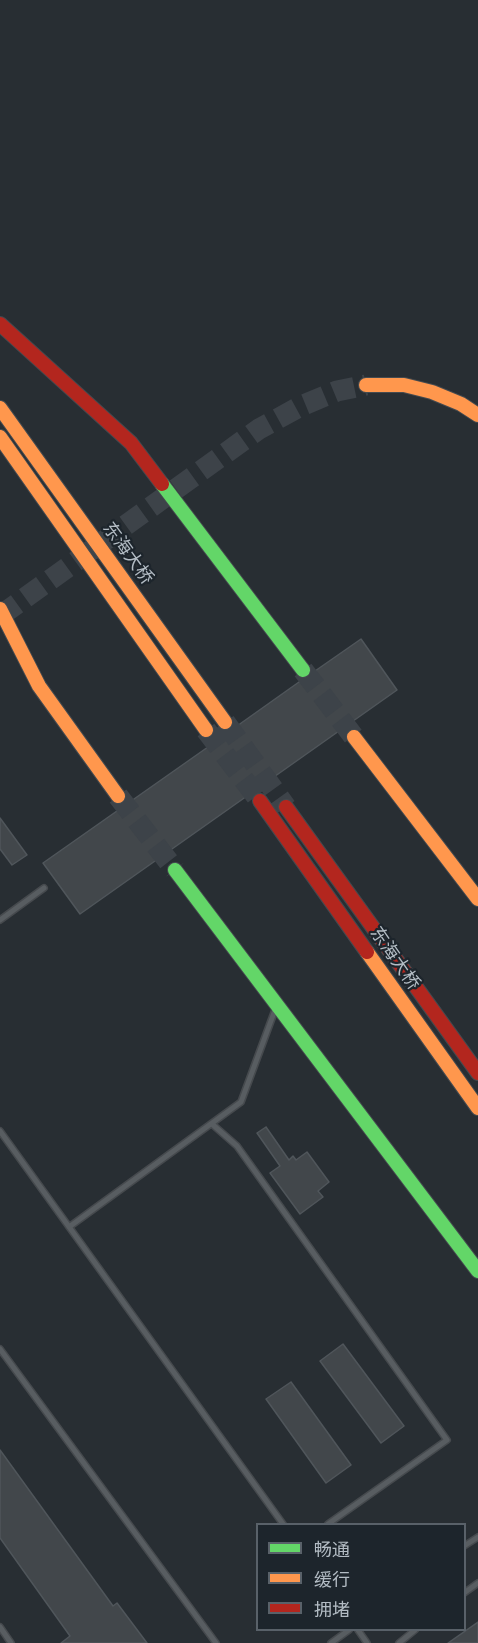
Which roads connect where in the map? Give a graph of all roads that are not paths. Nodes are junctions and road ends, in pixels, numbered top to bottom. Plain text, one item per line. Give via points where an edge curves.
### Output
1 (0, 324) edge
2 (366, 385) tunnel mouth
3 (0, 408) edge
4 (478, 415) edge
5 (0, 437) edge
6 (0, 609) edge
7 (303, 670) tunnel mouth
8 (225, 722) tunnel mouth
9 (206, 730) tunnel mouth
10 (354, 738) tunnel mouth
11 (118, 796) tunnel mouth
12 (260, 801) tunnel mouth
13 (286, 807) tunnel mouth
14 (176, 870) tunnel mouth
15 (44, 888) dead end
16 (478, 899) edge
17 (0, 920) edge
18 (276, 1006) junction
19 (478, 1073) edge
20 (478, 1108) edge
21 (212, 1124) junction
22 (0, 1131) edge
23 (69, 1227) junction
24 (478, 1271) edge
25 (0, 1349) edge
26 (282, 1523) edge
27 (329, 1523) edge
28 (478, 1583) edge
29 (466, 1592) edge
30 (0, 1627) edge
31 (347, 1631) edge
32 (413, 1631) edge
33 (11, 1643) edge
34 (216, 1643) edge
35 (331, 1643) edge
36 (399, 1643) edge

1 - 7 highway via 131,443
2 - 4 highway via 405,385 432,392
3 - 8 highway, 东海大桥
5 - 9 highway, 东海大桥
6 - 11 highway via 39,686
10 - 16 highway
12 - 20 highway, 东海大桥
13 - 19 highway, 东海大桥
14 - 18 highway
15 - 17 lane
18 - 21 lane via 241,1102
18 - 24 highway
21 - 23 lane
21 - 27 lane via 237,1146 447,1440
22 - 23 lane
23 - 26 lane
25 - 34 lane
28 - 29 lane
30 - 33 lane
31 - 35 lane
32 - 36 lane

